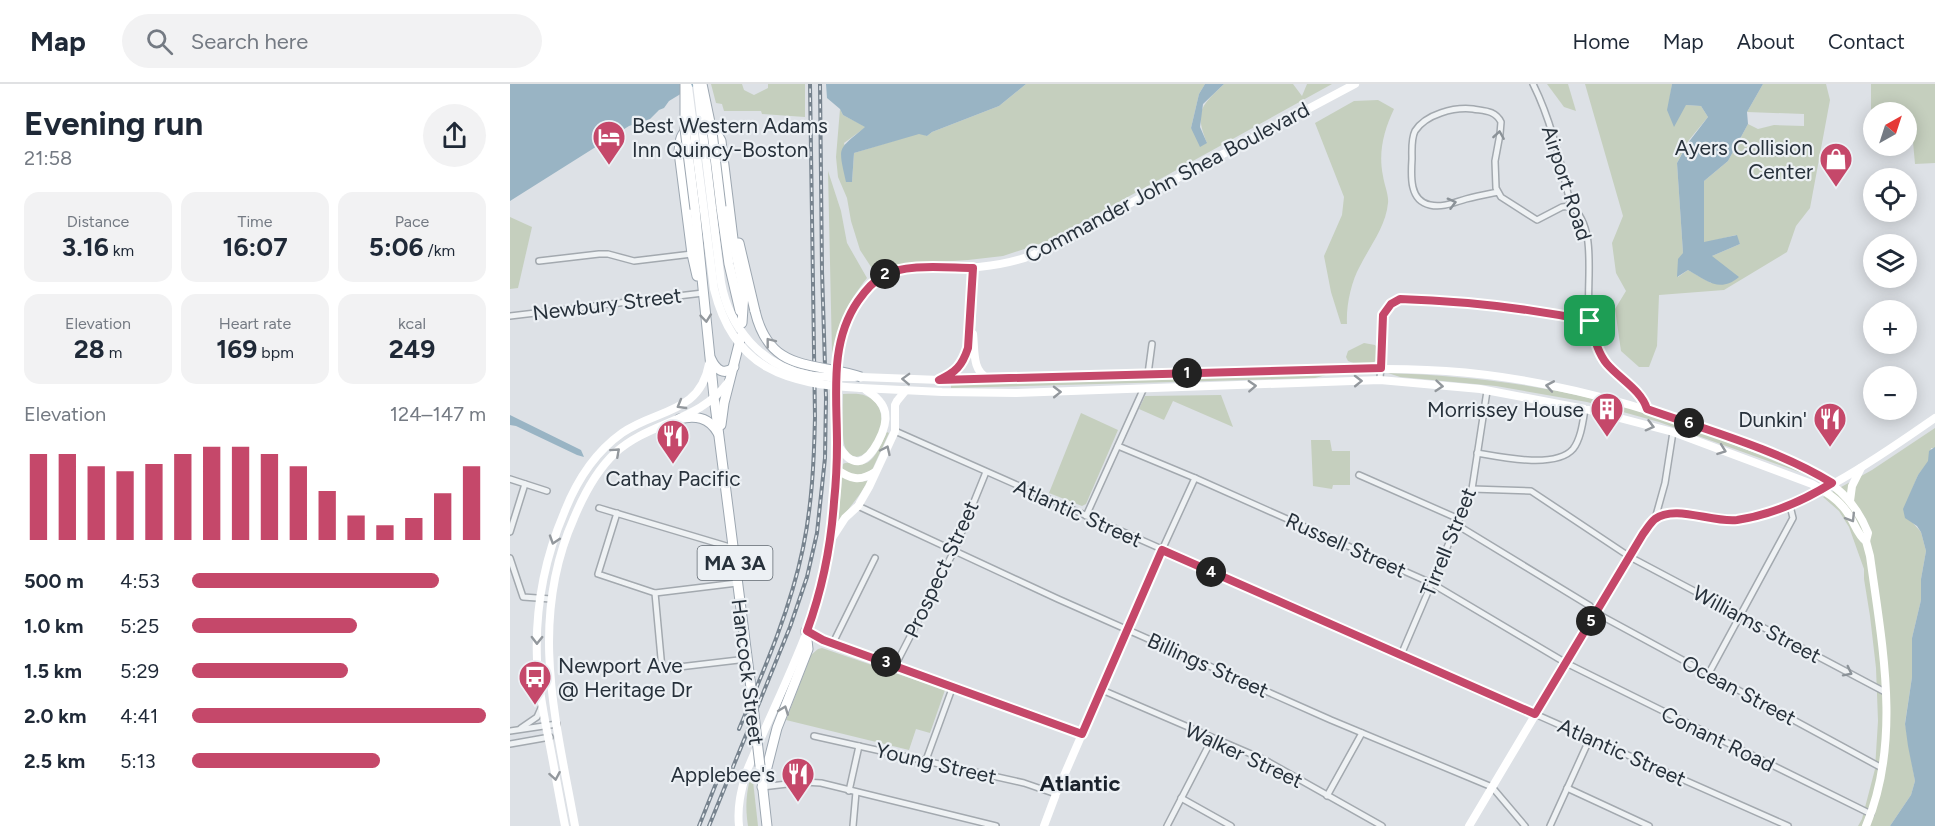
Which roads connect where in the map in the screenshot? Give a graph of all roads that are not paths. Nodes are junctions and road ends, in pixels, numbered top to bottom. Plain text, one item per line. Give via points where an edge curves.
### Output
1 (687, 84) edge
2 (699, 84) edge
3 (1354, 84) edge
4 (1533, 84) edge
5 (1498, 192) junction
6 (725, 205) junction
7 (1571, 206) junction
8 (692, 254) junction
9 (539, 261) dead end
10 (973, 268) junction
11 (704, 293) junction
12 (510, 315) edge
13 (1590, 321) junction
14 (971, 322) junction
15 (1152, 344) dead end
16 (710, 357) junction
17 (1381, 368) junction
18 (734, 369) junction
19 (1148, 375) junction
20 (861, 377) junction
21 (939, 380) junction
22 (993, 380) junction
23 (1380, 380) junction
24 (861, 388) junction
25 (906, 390) junction
26 (1143, 390) junction
27 (1487, 391) junction
28 (714, 397) junction
29 (1585, 409) junction
30 (1647, 409) junction
31 (1935, 418) edge
32 (679, 419) junction
33 (895, 431) junction
34 (1673, 432) junction
35 (718, 434) junction
36 (837, 445) junction
37 (720, 446) junction
38 (1118, 446) junction
39 (1478, 453) junction
40 (1862, 466) junction
41 (836, 469) junction
42 (876, 472) junction
43 (986, 472) junction
44 (1359, 475) dead end
45 (1195, 478) junction
46 (510, 479) edge
47 (1832, 483) junction
48 (525, 484) junction
49 (1472, 489) junction
50 (1822, 489) junction
51 (547, 491) dead end
52 (1850, 501) junction
53 (858, 506) junction
54 (1790, 506) junction
55 (599, 508) dead end
56 (617, 513) junction
57 (1086, 516) junction
58 (1655, 519) junction
59 (1458, 522) junction
60 (510, 532) edge
61 (1866, 541) junction
62 (828, 546) junction
63 (733, 548) junction
64 (954, 550) junction
65 (1162, 550) junction
66 (1630, 557) junction
67 (510, 558) edge
68 (875, 558) dead end
69 (737, 583) junction
70 (1431, 583) junction
71 (655, 593) junction
72 (540, 598) junction
73 (551, 599) junction
74 (1596, 613) junction
75 (1741, 615) junction
76 (1128, 629) junction
77 (807, 631) junction
78 (834, 643) junction
79 (1401, 655) junction
80 (747, 659) junction
81 (1566, 663) junction
82 (895, 666) junction
83 (1709, 673) junction
84 (953, 686) junction
85 (1102, 690) junction
86 (1885, 692) junction
87 (542, 700) junction
88 (1535, 714) junction
89 (556, 724) junction
90 (546, 726) junction
91 (517, 730) junction
92 (510, 731) edge
93 (1362, 733) junction
94 (1082, 734) junction
95 (559, 735) junction
96 (814, 736) dead end
97 (548, 737) junction
98 (1212, 738) junction
99 (1590, 738) junction
100 (510, 744) edge
101 (859, 746) junction
102 (926, 760) junction
103 (1882, 768) junction
104 (762, 787) junction
105 (1492, 787) junction
106 (1567, 788) junction
107 (852, 792) junction
108 (1056, 794) junction
109 (1327, 796) junction
110 (1181, 798) junction
111 (1871, 814) junction
112 (1047, 825) edge
113 (565, 826) edge
114 (575, 826) edge
115 (739, 826) edge
116 (767, 826) edge
117 (853, 826) edge
118 (996, 826) edge
119 (1167, 826) edge
120 (1231, 826) edge
121 (1382, 826) edge
122 (1469, 826) edge
123 (1525, 826) edge
124 (1550, 826) edge
125 (1649, 826) edge
126 (1788, 826) edge
127 (1866, 826) edge

1 - 11 main road, Hancock Street / MA 3A, bridge via 685,129
1 - 24 main road, bridge via 714,289 728,327 754,358 784,376 819,385
2 - 6 main road, Hancock Street / MA 3A, bridge
2 - 20 main road, bridge via 721,282 735,323 755,348 787,368 814,376
3 - 10 main road, Commander John Shea Boulevard via 1045,249 1011,262
4 - 7 street, Airport Road via 1544,109
5 -> 5 street via 1495,161 1501,122 1495,114 1453,109 1430,118 1416,131 1412,140 1411,180 1417,196 1427,205 1439,206
5 - 7 street via 1537,220
6 - 8 main road via 719,135 708,125 687,129 681,137 679,152
6 - 18 main road, Hancock Street / MA 3A via 727,253 742,323
20 -> 6 main road, bridge via 803,365 784,357 765,337
7 - 13 street, Airport Road via 1579,212 1589,254
8 - 9 street via 634,261 599,254
8 - 11 main road
10 - 14 main road
10 - 36 main road, Commander John Shea Boulevard via 895,270 866,290 847,321 839,348
11 - 12 street, Newbury Street
11 -> 16 main road, Hancock Street / MA 3A
13 - 17 street via 1478,303 1400,299 1383,315
13 - 30 street, Airport Road via 1601,355 1644,400
14 - 21 main road via 965,357 953,374
14 - 22 main road via 977,370
15 - 19 street
16 - 18 main road via 722,372
16 - 28 main road, Hancock Street / MA 3A
16 -> 72 main road via 704,381 692,399 633,426 607,445 589,465 558,526
17 - 19 main road
17 - 23 street
30 -> 17 main road via 1503,378
18 - 28 main road
18 - 37 main road, Hancock Street / MA 3A via 722,417
19 - 22 main road
21 -> 20 main road
21 - 22 main road
26 -> 23 main road
23 -> 27 main road
24 - 25 main road
24 - 36 main road via 873,394 884,407 885,428 871,455 863,460 849,458
25 -> 26 main road
25 - 33 main road via 895,405
26 - 38 street
27 - 29 main road
27 - 39 street, Tirrell Street
28 - 32 main road
28 - 35 main road, Hancock Street / MA 3A
29 -> 34 main road
29 - 39 street via 1579,435 1568,454 1530,460
30 - 47 main road via 1782,458
31 - 40 main road
32 - 35 main road via 701,418
73 -> 32 main road via 568,532 596,474 631,441
42 -> 33 main road
33 - 43 street, Atlantic Street
34 -> 50 main road
34 - 58 street
35 - 37 main road, Hancock Street / MA 3A
36 - 41 main road, Commander John Shea Boulevard
37 - 63 main road, Hancock Street / MA 3A
38 - 45 street, Russell Street
38 - 57 street
39 - 49 street, Tirrell Street
40 - 47 main road
40 - 52 main road
41 - 42 main road via 853,479
41 - 62 main road, Commander John Shea Boulevard
42 - 53 main road
43 - 57 street, Atlantic Street
43 - 64 street, Prospect Street
44 - 59 street, Ocean Street
45 - 65 street
45 - 70 street, Russell Street
46 - 48 street
47 - 50 main road
47 - 52 main road
48 - 51 street
48 - 60 street
49 - 59 street, Tirrell Street
49 - 66 street, Williams Street via 1531,491
50 - 54 main road
50 -> 61 main road via 1849,514
52 - 61 main road via 1865,525
53 - 62 main road via 842,522
53 - 64 street, Billings Street
54 - 58 main road via 1739,520 1675,513
54 - 75 street via 1793,518
55 - 56 street
56 - 63 street
56 - 71 street via 598,574
57 - 65 street, Atlantic Street
58 - 66 main road
59 - 70 street, Tirrell Street
59 - 74 street, Ocean Street
61 - 86 main road
62 - 77 main road, Commander John Shea Boulevard
63 - 69 main road, Hancock Street / MA 3A
64 - 76 street, Billings Street
64 - 82 street, Prospect Street
65 - 76 main road
65 - 79 street, Atlantic Street
66 - 74 main road
66 - 75 street, Williams Street
67 - 72 street via 523,597
68 - 78 street
69 - 71 street
69 - 80 main road, Hancock Street / MA 3A
70 - 79 street, Tirrell Street
70 - 81 street, Russell Street
71 - 80 street via 662,669
72 - 73 street
72 -> 87 main road via 537,662
73 - 89 main road via 548,655
74 - 81 main road
74 - 83 street, Ocean Street
75 - 83 street
75 -> 86 street, Williams Street
76 - 85 main road
76 - 93 street, Billings Street
77 - 78 street
104 -> 77 main road via 777,728 808,649
77 - 115 main road, Commander John Shea Boulevard via 746,773 740,794
78 - 82 street
79 - 88 street, Atlantic Street
80 - 104 main road, Hancock Street / MA 3A, bridge
81 - 88 main road
81 - 111 street, Conant Road
82 - 84 street
83 - 103 street, Ocean Street
84 - 94 street
84 - 102 street
85 - 94 main road
85 - 98 street, Walker Street
86 - 103 main road
87 - 90 main road
87 - 91 street via 537,717
88 - 99 street, Atlantic Street
88 - 105 main road
89 - 90 street
89 - 95 main road
90 - 91 street
90 - 97 main road
91 - 92 street
93 - 105 street, Billings Street
93 - 109 street
94 - 108 main road
95 - 97 street
95 - 114 main road
96 - 101 street, Young Street
97 - 100 street
97 -> 113 main road
98 - 109 street, Walker Street via 1265,760
98 - 110 street
99 - 106 street
99 - 126 street, Atlantic Street
101 - 102 street, Young Street
101 - 107 street
102 - 108 street, Young Street
103 - 111 main road
104 - 107 street via 813,782
104 - 116 main road, Hancock Street / MA 3A
105 - 122 main road
105 - 123 street, Billings Street
106 - 124 street
106 - 125 street
107 - 117 street
107 - 118 street
108 - 112 main road
109 - 121 street, Walker Street
110 - 119 street
110 - 120 street
111 - 127 main road

